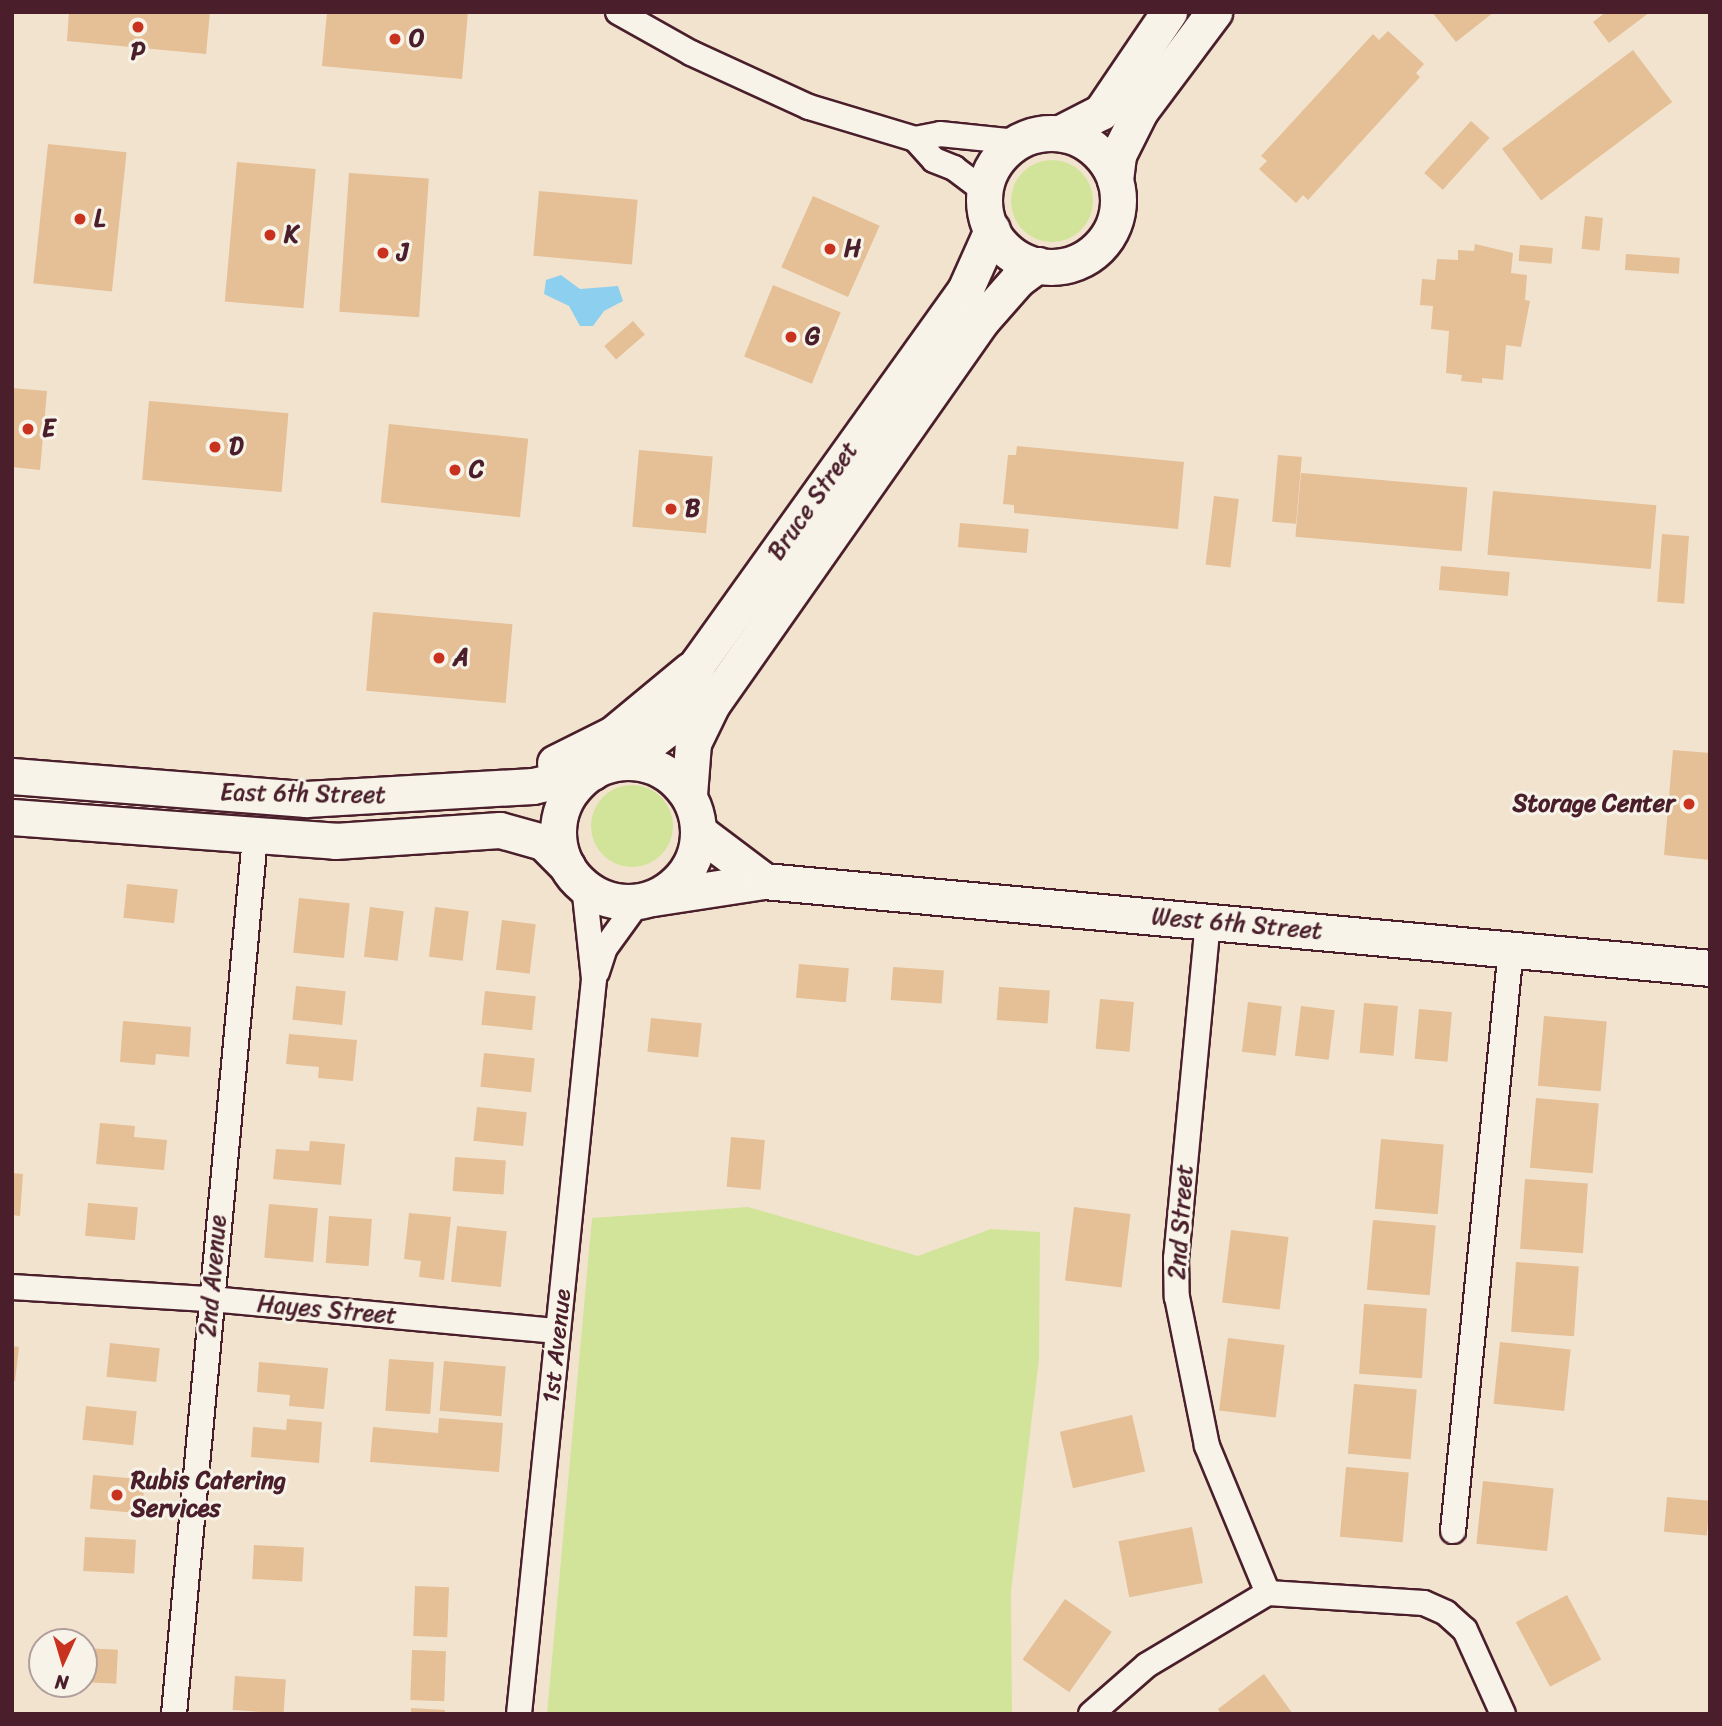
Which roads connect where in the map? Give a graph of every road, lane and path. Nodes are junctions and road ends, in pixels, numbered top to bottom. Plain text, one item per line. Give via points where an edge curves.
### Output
1 (618, 12) edge
2 (1169, 12) edge
3 (1214, 12) edge
4 (1060, 134) junction
5 (915, 139) junction
6 (1017, 142) junction
7 (1115, 180) junction
8 (985, 191) junction
9 (992, 230) junction
10 (1037, 265) junction
11 (698, 663) junction
12 (608, 767) junction
13 (12, 776) edge
14 (467, 790) junction
15 (689, 796) junction
16 (12, 817) edge
17 (699, 832) junction
18 (255, 838) junction
19 (575, 876) junction
20 (764, 881) junction
21 (646, 900) junction
22 (1208, 921) junction
23 (1511, 949) junction
24 (1710, 968) edge
25 (594, 979) junction
26 (12, 1287) edge
27 (211, 1299) junction
28 (558, 1331) junction
29 (1453, 1531) dead end
30 (1268, 1593) junction
31 (174, 1714) edge
32 (519, 1714) edge
33 (1091, 1714) edge
34 (1503, 1714) edge

1 - 5 street via 691,53 809,107
2 - 4 street via 1101,112
3 - 7 street via 1140,111 1118,155
4 - 6 street
4 - 7 street via 1087,143 1099,153
5 - 6 street via 940,134
5 - 8 street via 934,160 954,168
6 - 8 street via 996,162
7 - 10 street via 1117,211 1100,245 1067,264
8 - 9 street
9 - 10 street via 1010,253
9 - 11 street, Bruce Street via 966,288
10 - 15 street, Bruce Street via 1018,279 982,320 712,704 693,743
11 - 12 street, Bruce Street via 667,729
11 - 14 street via 649,707 584,750 529,773
12 - 14 street, East 6th Street via 533,786
12 - 15 street via 661,770
12 - 19 street via 567,797 561,814 558,832
13 - 14 street, East 6th Street via 306,799
15 - 17 street
16 - 18 street, East 6th Street
17 - 20 street
17 - 21 street via 687,872
18 - 19 street, East 6th Street via 335,841 500,830 543,842
18 - 27 street, 2nd Avenue
19 - 21 street via 620,901
19 - 25 street, 1st Avenue
20 - 21 street, West 6th Street
20 - 22 street, West 6th Street
21 - 25 street, 1st Avenue via 605,948
22 - 23 street, West 6th Street
22 - 30 street, 2nd Street via 1176,1258 1177,1297 1207,1446
23 - 24 street, West 6th Street
23 - 29 street
25 - 28 street, 1st Avenue
26 - 27 street, Hayes Street
27 - 28 street, Hayes Street
27 - 31 street, 2nd Avenue
28 - 32 street, 1st Avenue
30 - 33 street via 1147,1665
30 - 34 street via 1424,1603 1446,1613 1465,1630

